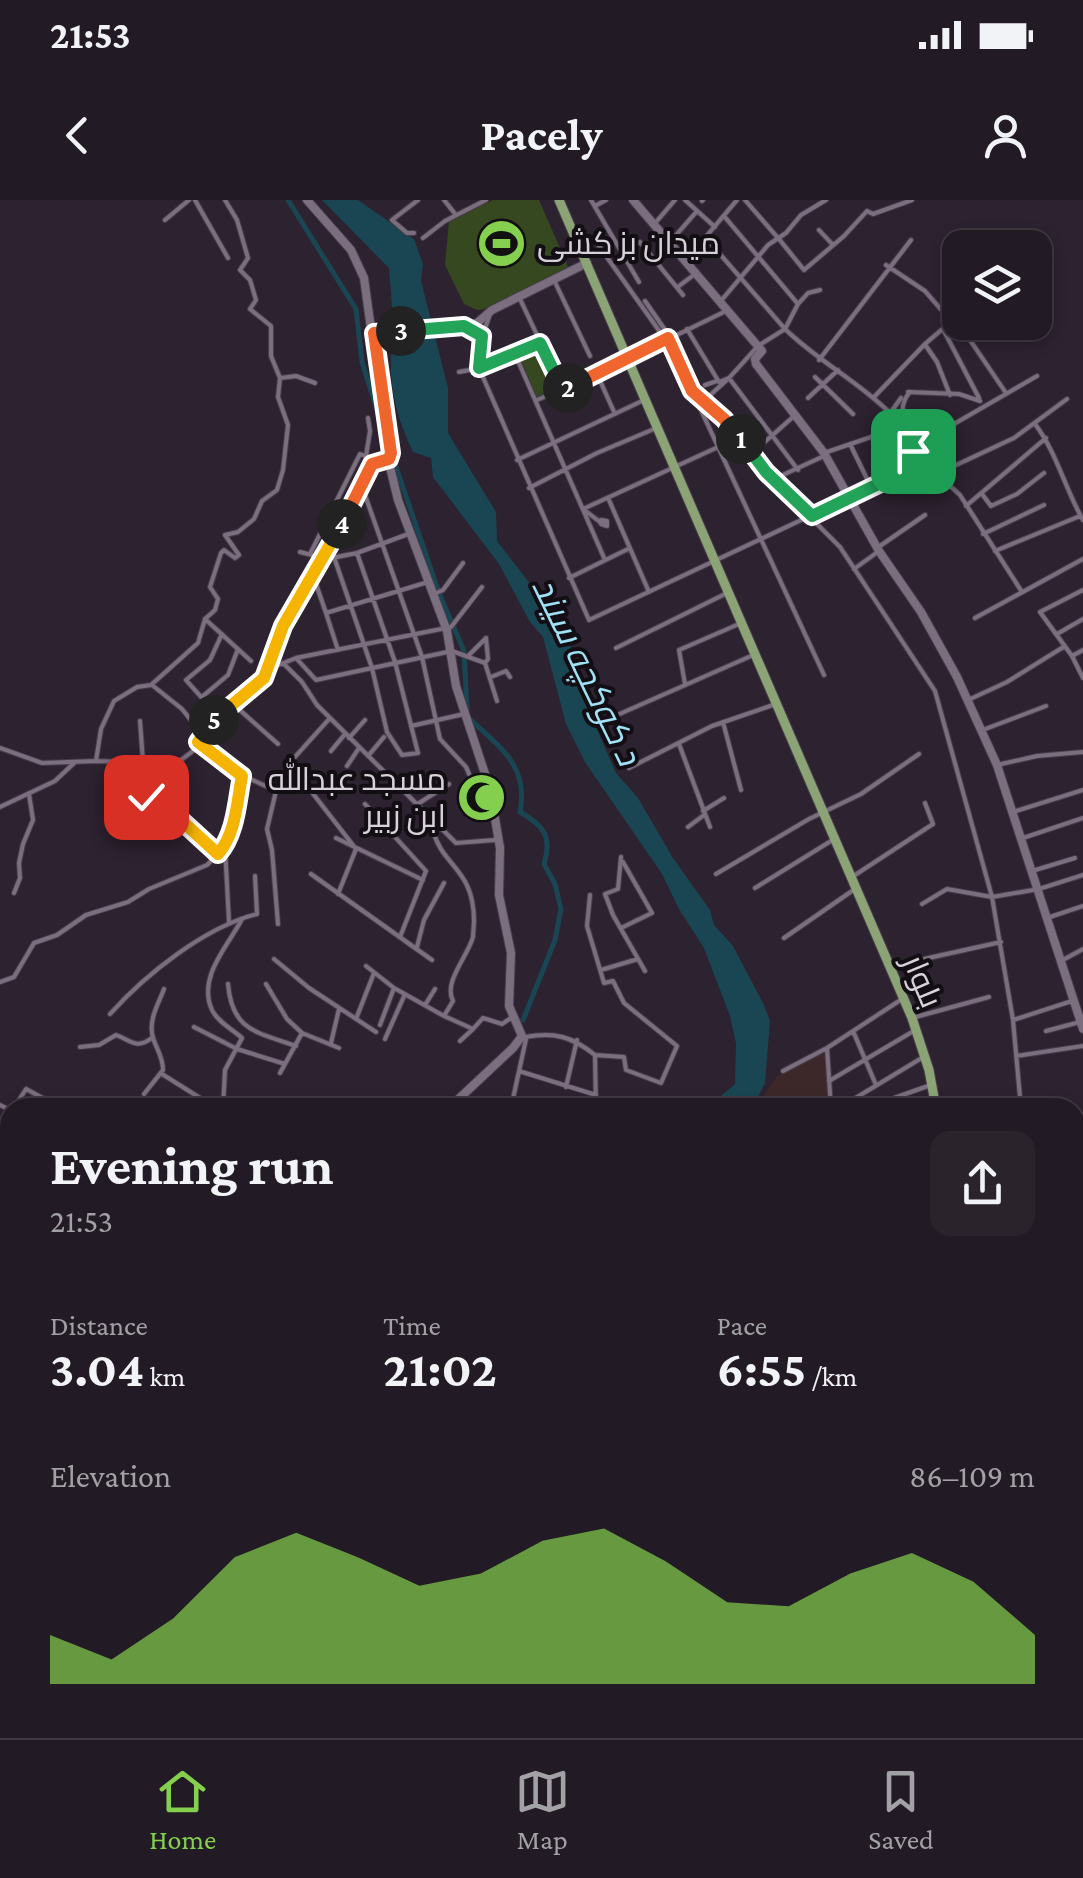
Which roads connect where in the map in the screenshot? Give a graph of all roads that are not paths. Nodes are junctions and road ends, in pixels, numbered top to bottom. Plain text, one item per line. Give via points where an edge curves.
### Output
1 (192, 200) edge
2 (225, 200) edge
3 (307, 200) edge
4 (444, 200) edge
5 (486, 200) edge
6 (556, 200) edge
7 (592, 200) edge
8 (606, 200) edge
9 (675, 200) edge
10 (685, 200) edge
11 (737, 200) edge
12 (745, 200) edge
13 (826, 200) edge
14 (912, 200) edge
15 (414, 201) edge
16 (637, 202) edge
17 (595, 206) junction
18 (697, 211) junction
19 (456, 215) junction
20 (724, 216) junction
21 (164, 220) dead end
22 (652, 225) junction
23 (715, 227) junction
24 (820, 230) dead end
25 (414, 233) dead end
26 (423, 238) dead end
27 (706, 238) junction
28 (778, 238) junction
29 (594, 239) dead end
30 (910, 240) dead end
31 (668, 244) junction
32 (834, 244) junction
33 (622, 252) junction
34 (760, 256) junction
35 (228, 258) dead end
36 (684, 263) junction
37 (584, 264) junction
38 (889, 266) junction
39 (695, 274) junction
40 (742, 277) junction
41 (554, 280) junction
42 (639, 282) dead end
43 (677, 288) junction
44 (820, 290) dead end
45 (683, 295) dead end
46 (519, 297) junction
47 (646, 301) dead end
48 (720, 302) junction
49 (798, 304) junction
50 (942, 307) edge
51 (492, 310) junction
52 (728, 310) junction
53 (464, 326) junction
54 (687, 329) junction
55 (786, 329) junction
56 (942, 330) edge
57 (374, 333) junction
58 (482, 336) junction
59 (668, 338) junction
60 (949, 340) edge
61 (970, 340) edge
62 (540, 343) junction
63 (925, 344) junction
64 (758, 346) junction
65 (515, 354) junction
66 (590, 356) dead end
67 (626, 358) junction
68 (819, 360) junction
69 (479, 368) junction
70 (838, 370) junction
71 (459, 372) dead end
72 (597, 374) junction
73 (1037, 376) dead end
74 (815, 377) dead end
75 (280, 378) junction
76 (729, 378) junction
77 (717, 381) junction
78 (315, 383) dead end
79 (824, 384) junction
80 (705, 386) dead end
81 (638, 387) junction
82 (563, 390) junction
83 (692, 391) junction
84 (910, 392) junction
85 (1006, 393) junction
86 (950, 395) junction
87 (874, 396) junction
88 (706, 398) dead end
89 (808, 398) dead end
90 (1067, 400) dead end
91 (536, 401) junction
92 (642, 401) junction
93 (981, 404) junction
94 (615, 414) junction
95 (853, 414) dead end
96 (891, 414) junction
97 (794, 416) junction
98 (368, 418) dead end
99 (1035, 424) junction
100 (654, 429) junction
101 (772, 435) junction
102 (874, 436) junction
103 (908, 436) junction
104 (1046, 438) junction
105 (553, 445) junction
106 (851, 446) junction
107 (716, 448) junction
108 (752, 454) junction
109 (824, 454) junction
110 (366, 456) junction
111 (389, 459) junction
112 (375, 460) junction
113 (517, 460) junction
114 (920, 464) junction
115 (674, 468) junction
116 (565, 470) junction
117 (798, 470) junction
118 (1044, 472) dead end
119 (938, 475) junction
120 (894, 476) junction
121 (774, 479) junction
122 (871, 487) junction
123 (529, 488) junction
124 (982, 494) junction
125 (366, 495) dead end
126 (608, 498) junction
127 (848, 498) junction
128 (1044, 505) dead end
129 (966, 506) junction
130 (583, 509) junction
131 (924, 515) dead end
132 (812, 516) junction
133 (1082, 518) edge
134 (600, 522) dead end
135 (411, 533) junction
136 (982, 534) junction
137 (760, 540) junction
138 (381, 543) junction
139 (630, 548) junction
140 (878, 550) junction
141 (995, 551) junction
142 (300, 552) dead end
143 (357, 552) junction
144 (310, 554) junction
145 (334, 557) junction
146 (323, 559) junction
147 (1083, 559) edge
148 (605, 560) junction
149 (714, 561) junction
150 (463, 563) dead end
151 (854, 570) junction
152 (312, 573) junction
153 (569, 578) junction
154 (428, 581) junction
155 (482, 587) dead end
156 (1083, 590) edge
157 (398, 592) junction
158 (438, 592) junction
159 (649, 592) junction
160 (1022, 592) junction
161 (725, 594) junction
162 (375, 599) junction
163 (352, 607) junction
164 (326, 613) junction
165 (975, 618) dead end
166 (204, 619) junction
167 (1083, 619) edge
168 (739, 624) junction
169 (451, 626) junction
170 (222, 634) junction
171 (1058, 634) junction
172 (414, 635) junction
173 (388, 640) junction
174 (363, 645) junction
175 (1065, 646) junction
176 (616, 648) dead end
177 (238, 649) junction
178 (338, 650) junction
179 (1083, 650) edge
180 (462, 653) junction
181 (752, 656) junction
182 (1072, 656) junction
183 (422, 657) junction
184 (296, 658) junction
185 (252, 661) dead end
186 (395, 662) junction
187 (485, 662) junction
188 (283, 663) junction
189 (372, 668) junction
190 (268, 670) junction
191 (1082, 673) edge
192 (824, 675) dead end
193 (491, 676) junction
194 (510, 677) dead end
195 (685, 684) junction
196 (151, 685) junction
197 (201, 697) junction
198 (497, 701) dead end
199 (966, 701) junction
200 (234, 704) junction
201 (773, 705) junction
202 (1046, 706) dead end
203 (464, 714) junction
204 (218, 716) junction
205 (615, 716) dead end
206 (330, 718) junction
207 (365, 720) dead end
208 (140, 721) dead end
209 (436, 722) junction
210 (723, 722) junction
211 (412, 726) junction
212 (980, 730) junction
213 (202, 734) junction
214 (347, 736) junction
215 (384, 737) dead end
216 (788, 737) junction
217 (198, 742) junction
218 (278, 744) dead end
219 (679, 744) junction
220 (0, 748) edge
221 (360, 748) junction
222 (331, 751) dead end
223 (1083, 752) edge
224 (919, 754) dead end
225 (368, 756) junction
226 (294, 758) dead end
227 (96, 761) junction
228 (143, 762) junction
229 (74, 763) junction
230 (997, 765) junction
231 (346, 766) dead end
232 (630, 768) dead end
233 (242, 776) junction
234 (473, 782) dead end
235 (449, 784) dead end
236 (741, 790) dead end
237 (1083, 790) edge
238 (276, 791) junction
239 (29, 794) junction
240 (146, 797) dead end
241 (724, 798) dead end
242 (925, 803) dead end
243 (365, 804) dead end
244 (416, 805) junction
245 (0, 807) edge
246 (822, 812) junction
247 (703, 813) junction
248 (1011, 813) junction
249 (1083, 818) edge
250 (439, 824) junction
251 (688, 826) dead end
252 (710, 827) dead end
253 (336, 838) dead end
254 (1020, 839) junction
255 (499, 840) junction
256 (831, 840) junction
257 (224, 846) junction
258 (356, 849) junction
259 (218, 854) junction
260 (1075, 858) dead end
261 (1032, 871) junction
262 (311, 874) dead end
263 (716, 874) dead end
264 (1083, 875) edge
265 (255, 876) dead end
266 (852, 877) junction
267 (423, 880) junction
268 (444, 883) dead end
269 (755, 888) dead end
270 (1039, 888) junction
271 (852, 891) junction
272 (14, 893) dead end
273 (338, 894) junction
274 (590, 896) dead end
275 (992, 897) junction
276 (922, 904) dead end
277 (1083, 906) edge
278 (242, 918) junction
279 (1047, 918) junction
280 (230, 922) junction
281 (278, 924) dead end
282 (621, 928) junction
283 (400, 938) junction
284 (784, 938) dead end
285 (1001, 942) junction
286 (416, 949) junction
287 (1083, 949) edge
288 (274, 959) dead end
289 (638, 959) junction
290 (924, 959) dead end
291 (432, 960) dead end
292 (1061, 962) junction
293 (366, 966) dead end
294 (601, 970) junction
295 (645, 971) dead end
296 (374, 973) junction
297 (0, 982) edge
298 (228, 984) dead end
299 (266, 984) dead end
300 (394, 988) junction
301 (435, 988) dead end
302 (164, 989) dead end
303 (898, 993) junction
304 (405, 994) junction
305 (988, 997) dead end
306 (1072, 1000) junction
307 (425, 1005) junction
308 (339, 1009) junction
309 (110, 1014) dead end
310 (444, 1016) junction
311 (514, 1016) junction
312 (912, 1018) junction
313 (356, 1020) junction
314 (1013, 1020) junction
315 (1081, 1020) edge
316 (380, 1025) dead end
317 (194, 1026) dead end
318 (473, 1029) junction
319 (853, 1031) junction
320 (1046, 1031) dead end
321 (376, 1032) dead end
322 (912, 1032) junction
323 (302, 1033) junction
324 (153, 1037) junction
325 (524, 1037) junction
326 (385, 1039) dead end
327 (460, 1040) dead end
328 (576, 1040) junction
329 (331, 1043) junction
330 (921, 1045) junction
331 (80, 1046) dead end
332 (296, 1046) junction
333 (1083, 1046) edge
334 (339, 1048) dead end
335 (827, 1048) junction
336 (237, 1050) junction
337 (595, 1055) junction
338 (925, 1056) junction
339 (1016, 1056) junction
340 (864, 1060) junction
341 (285, 1064) junction
342 (783, 1071) dead end
343 (280, 1072) dead end
344 (519, 1072) junction
345 (162, 1074) junction
346 (829, 1082) junction
347 (933, 1084) junction
348 (876, 1085) junction
349 (566, 1087) junction
350 (144, 1094) dead end
351 (597, 1095) junction
352 (20, 1098) edge
353 (40, 1098) edge
354 (200, 1098) edge
355 (224, 1098) edge
356 (460, 1098) edge
357 (514, 1098) edge
358 (597, 1098) edge
359 (830, 1098) edge
360 (855, 1098) edge
361 (894, 1098) dead end
362 (935, 1098) edge
363 (1020, 1098) edge

1 - 21 street
1 - 35 street
2 - 75 street via 248,258 240,270 253,286 250,310 271,326
3 - 57 street via 360,264
4 - 19 street
5 - 19 street
6 - 37 main road, بلوار
7 - 17 street
8 - 17 street
9 - 22 street
10 - 18 street
11 - 20 street
12 - 28 street
13 - 28 street
14 - 32 street via 867,211
15 - 25 street via 392,220
16 - 22 street
17 - 33 street
18 - 23 street
18 - 31 street
19 - 26 street
20 - 23 street
20 - 34 street
22 - 31 street
23 - 27 street
24 - 32 street
27 - 36 street
27 - 40 street
28 - 32 street via 804,270
28 - 34 street
29 - 59 street
30 - 38 street
31 - 36 street
33 - 42 street
33 - 43 street via 640,242
34 - 40 street
34 - 49 street
36 - 39 street
37 - 41 street
37 - 67 main road, بلوار
38 - 50 street
38 - 68 street
39 - 43 street
39 - 48 street
40 - 48 street
40 - 55 street
41 - 46 street
41 - 66 street
43 - 45 street
44 - 49 street
46 - 51 street
46 - 62 street
47 - 59 street
48 - 52 street
49 - 55 street
51 - 53 street
51 - 58 street
52 - 54 street
52 - 64 street
53 - 57 street
53 - 58 street
54 - 59 street
54 - 77 street
55 - 64 street
55 - 68 street
56 - 63 street
57 - 111 street
58 - 69 street
59 - 67 street
59 - 83 street
60 - 93 street
61 - 85 street
62 - 65 street
62 - 82 street
63 - 86 street
63 - 87 street
64 - 76 street
64 - 97 street via 756,364
65 - 69 street
65 - 91 street
67 - 72 street
67 - 81 main road, بلوار
68 - 70 street
69 - 71 street
69 - 113 street
70 - 79 street
70 - 87 street
72 - 82 street
72 - 94 street
73 - 85 street
74 - 79 street
75 - 78 street
75 - 166 street via 278,398 288,425 277,490 262,501 254,520 226,535 239,555 221,553 210,587 218,599
76 - 77 street
76 - 88 street
76 - 101 street
77 - 80 street
79 - 89 street
79 - 95 street
81 - 92 main road, بلوار
81 - 115 main road, بلوار
82 - 91 street
83 - 107 street
83 - 108 street
84 - 86 street
84 - 96 street
84 - 103 street via 902,403
85 - 93 street
86 - 93 street
87 - 96 street
90 - 99 street
91 - 105 street
92 - 94 street
92 - 100 main road, بلوار
93 - 103 street via 954,424
94 - 105 street
96 - 102 street
97 - 101 street
97 - 109 street
98 - 110 street
99 - 104 street
99 - 119 street
100 - 115 main road, بلوار
100 - 116 street
101 - 108 street
101 - 117 street
102 - 106 street
102 - 120 street
103 - 114 street
104 - 124 street
104 - 133 street
105 - 113 street
105 - 116 street
106 - 109 street
106 - 122 street
107 - 115 street
107 - 137 street
108 - 121 street
109 - 117 street
109 - 127 street
110 - 112 street
110 - 144 street via 360,454
111 - 112 street
111 - 135 street
112 - 146 street
113 - 123 street
114 - 119 street via 926,482
114 - 120 street
115 - 126 street
115 - 149 main road, بلوار
116 - 123 street
116 - 130 street
117 - 121 street
118 - 124 street via 991,506
119 - 129 street
120 - 122 street
121 - 132 street
122 - 127 street
123 - 153 street
124 - 129 street
125 - 138 street
126 - 130 street
126 - 139 street
127 - 132 street
127 - 140 street
128 - 136 street
129 - 136 street
130 - 134 street
130 - 148 street
131 - 140 street
132 - 137 street
132 - 151 street
133 - 141 street
135 - 138 street
135 - 154 street
136 - 141 street
137 - 149 street
137 - 192 street
138 - 143 street
138 - 157 street
139 - 148 street
139 - 159 street
140 - 151 street
140 - 199 street via 921,612
141 - 160 street
142 - 144 street
143 - 145 street
143 - 162 street
144 - 146 street
145 - 146 street
145 - 163 street
146 - 152 street
147 - 160 street
148 - 153 street
149 - 159 street
149 - 161 main road, بلوار
149 - 216 main road, بلوار
150 - 158 street
151 - 275 street via 935,691
152 - 164 street
152 - 190 street
153 - 159 street via 587,619
154 - 157 street
154 - 158 street
155 - 169 street
156 - 171 street via 1040,612
157 - 162 street
157 - 172 street
158 - 169 street
160 - 165 street
161 - 168 main road, بلوار
161 - 176 street
162 - 163 street
162 - 173 street
163 - 164 street
163 - 174 street
164 - 178 street
166 - 170 street
166 - 196 street via 198,643
167 - 171 street
168 - 181 main road, بلوار
168 - 195 street via 678,650
169 - 172 street
169 - 180 street
170 - 177 street
170 - 197 street via 210,660 186,680
171 - 175 street
172 - 173 street
172 - 183 street
173 - 174 street
173 - 186 street
174 - 178 street
174 - 189 street
175 - 182 street
175 - 199 street
177 - 185 street
177 - 197 street via 228,675
178 - 184 street
179 - 182 street
180 - 183 street
180 - 187 street
180 - 187 street via 484,637
180 - 203 street via 456,686
181 - 195 street
181 - 201 main road, بلوار
182 - 191 street
183 - 186 street
183 - 209 street
184 - 188 street
184 - 189 street via 316,680
186 - 189 street
186 - 211 street
187 - 193 street
188 - 190 street
188 - 206 street
189 - 211 street via 387,732 402,755 418,753
190 - 200 street
193 - 194 street via 506,671
193 - 198 street
195 - 205 street
196 - 213 street
196 - 227 street via 114,701
197 - 204 street
199 - 212 street
200 - 204 street
200 - 218 street
201 - 210 street
201 - 216 main road, بلوار
202 - 212 street
203 - 209 street
203 - 255 street
204 - 213 street
206 - 214 street
206 - 226 street
207 - 214 street
208 - 228 street
209 - 211 street
209 - 234 street via 440,739
210 - 219 street
210 - 236 street
212 - 230 street
213 - 217 street
214 - 221 street
214 - 222 street
215 - 225 street
216 - 246 main road, بلوار
217 - 228 street via 181,760
217 - 233 street
219 - 232 street
219 - 247 street
220 - 229 street via 42,763
221 - 225 street
221 - 231 street
223 - 230 street
224 - 246 street via 862,794
225 - 244 street
227 - 228 street
227 - 229 street
229 - 239 street
230 - 248 street
233 - 238 street
233 - 257 street
235 - 244 street
237 - 248 street
238 - 258 street via 307,786
238 - 281 street via 267,829
239 - 245 street
239 - 272 street via 33,820
240 - 259 street
241 - 247 street
242 - 266 street via 934,824
243 - 267 street via 425,870
244 - 250 street
246 - 256 main road, بلوار
246 - 263 street
246 - 266 main road, بلوار
247 - 251 street
247 - 252 street
248 - 254 street
249 - 254 street
250 - 255 street via 459,844
250 - 310 street via 435,840 462,873 474,904 473,936
253 - 258 street
254 - 261 street
255 - 311 street
256 - 269 street
256 - 271 main road, بلوار
257 - 259 street
257 - 280 street
258 - 267 street
258 - 273 street
259 - 297 street via 196,872 42,938 14,976
260 - 261 street
261 - 270 street
262 - 273 street
264 - 270 street
265 - 278 street via 258,914
266 - 303 main road, بلوار
267 - 283 street
268 - 286 street
270 - 275 street
270 - 279 street
271 - 284 street
271 - 303 main road, بلوار
273 - 283 street
274 - 294 street via 587,926
275 - 276 street via 947,888
275 - 285 street
277 - 279 street
278 - 280 street
278 - 336 street via 208,986 214,1014 241,1037
279 - 292 street
280 - 309 street via 154,971
282 - 282 street via 605,894 618,889 622,857 652,913
282 - 289 street
283 - 286 street
285 - 290 street
285 - 314 street
286 - 291 street
287 - 292 street
288 - 308 street
289 - 294 street
289 - 295 street
292 - 306 street
293 - 296 street
294 - 337 street via 604,983 612,982 624,1003 676,1046 660,1082 626,1070 625,1057
296 - 300 street
296 - 313 street
298 - 332 street via 230,1004 248,1030
299 - 323 street
300 - 304 street
300 - 316 street
301 - 307 street
302 - 324 street
303 - 312 main road, بلوار
303 - 319 street
303 - 322 main road, بلوار
304 - 307 street
304 - 326 street
305 - 312 street
306 - 314 street
306 - 315 street
307 - 310 street
308 - 313 street
308 - 329 street
310 - 318 street
311 - 318 street via 502,1024 483,1018
311 - 325 street
312 - 330 main road, بلوار
313 - 321 street
314 - 339 street
315 - 320 street
317 - 336 street
318 - 327 street
319 - 335 street
319 - 340 street
322 - 330 main road, بلوار
322 - 340 street
323 - 329 street
323 - 332 street
324 - 331 street via 135,1045 116,1035
324 - 345 street
325 - 328 street via 556,1033
325 - 344 street
325 - 356 street
328 - 337 street
328 - 349 street
329 - 334 street
330 - 338 main road
332 - 341 street
333 - 339 street
335 - 342 street
335 - 346 street
336 - 341 street
336 - 355 street via 225,1070
337 - 351 street
338 - 347 main road
338 - 348 street
339 - 363 street
340 - 346 street
340 - 348 street
341 - 343 street
344 - 349 street
344 - 357 street
345 - 350 street
345 - 354 street
346 - 359 street
347 - 361 street
347 - 362 main road
348 - 360 street
349 - 351 street
351 - 358 street
352 - 353 street via 24,1090

